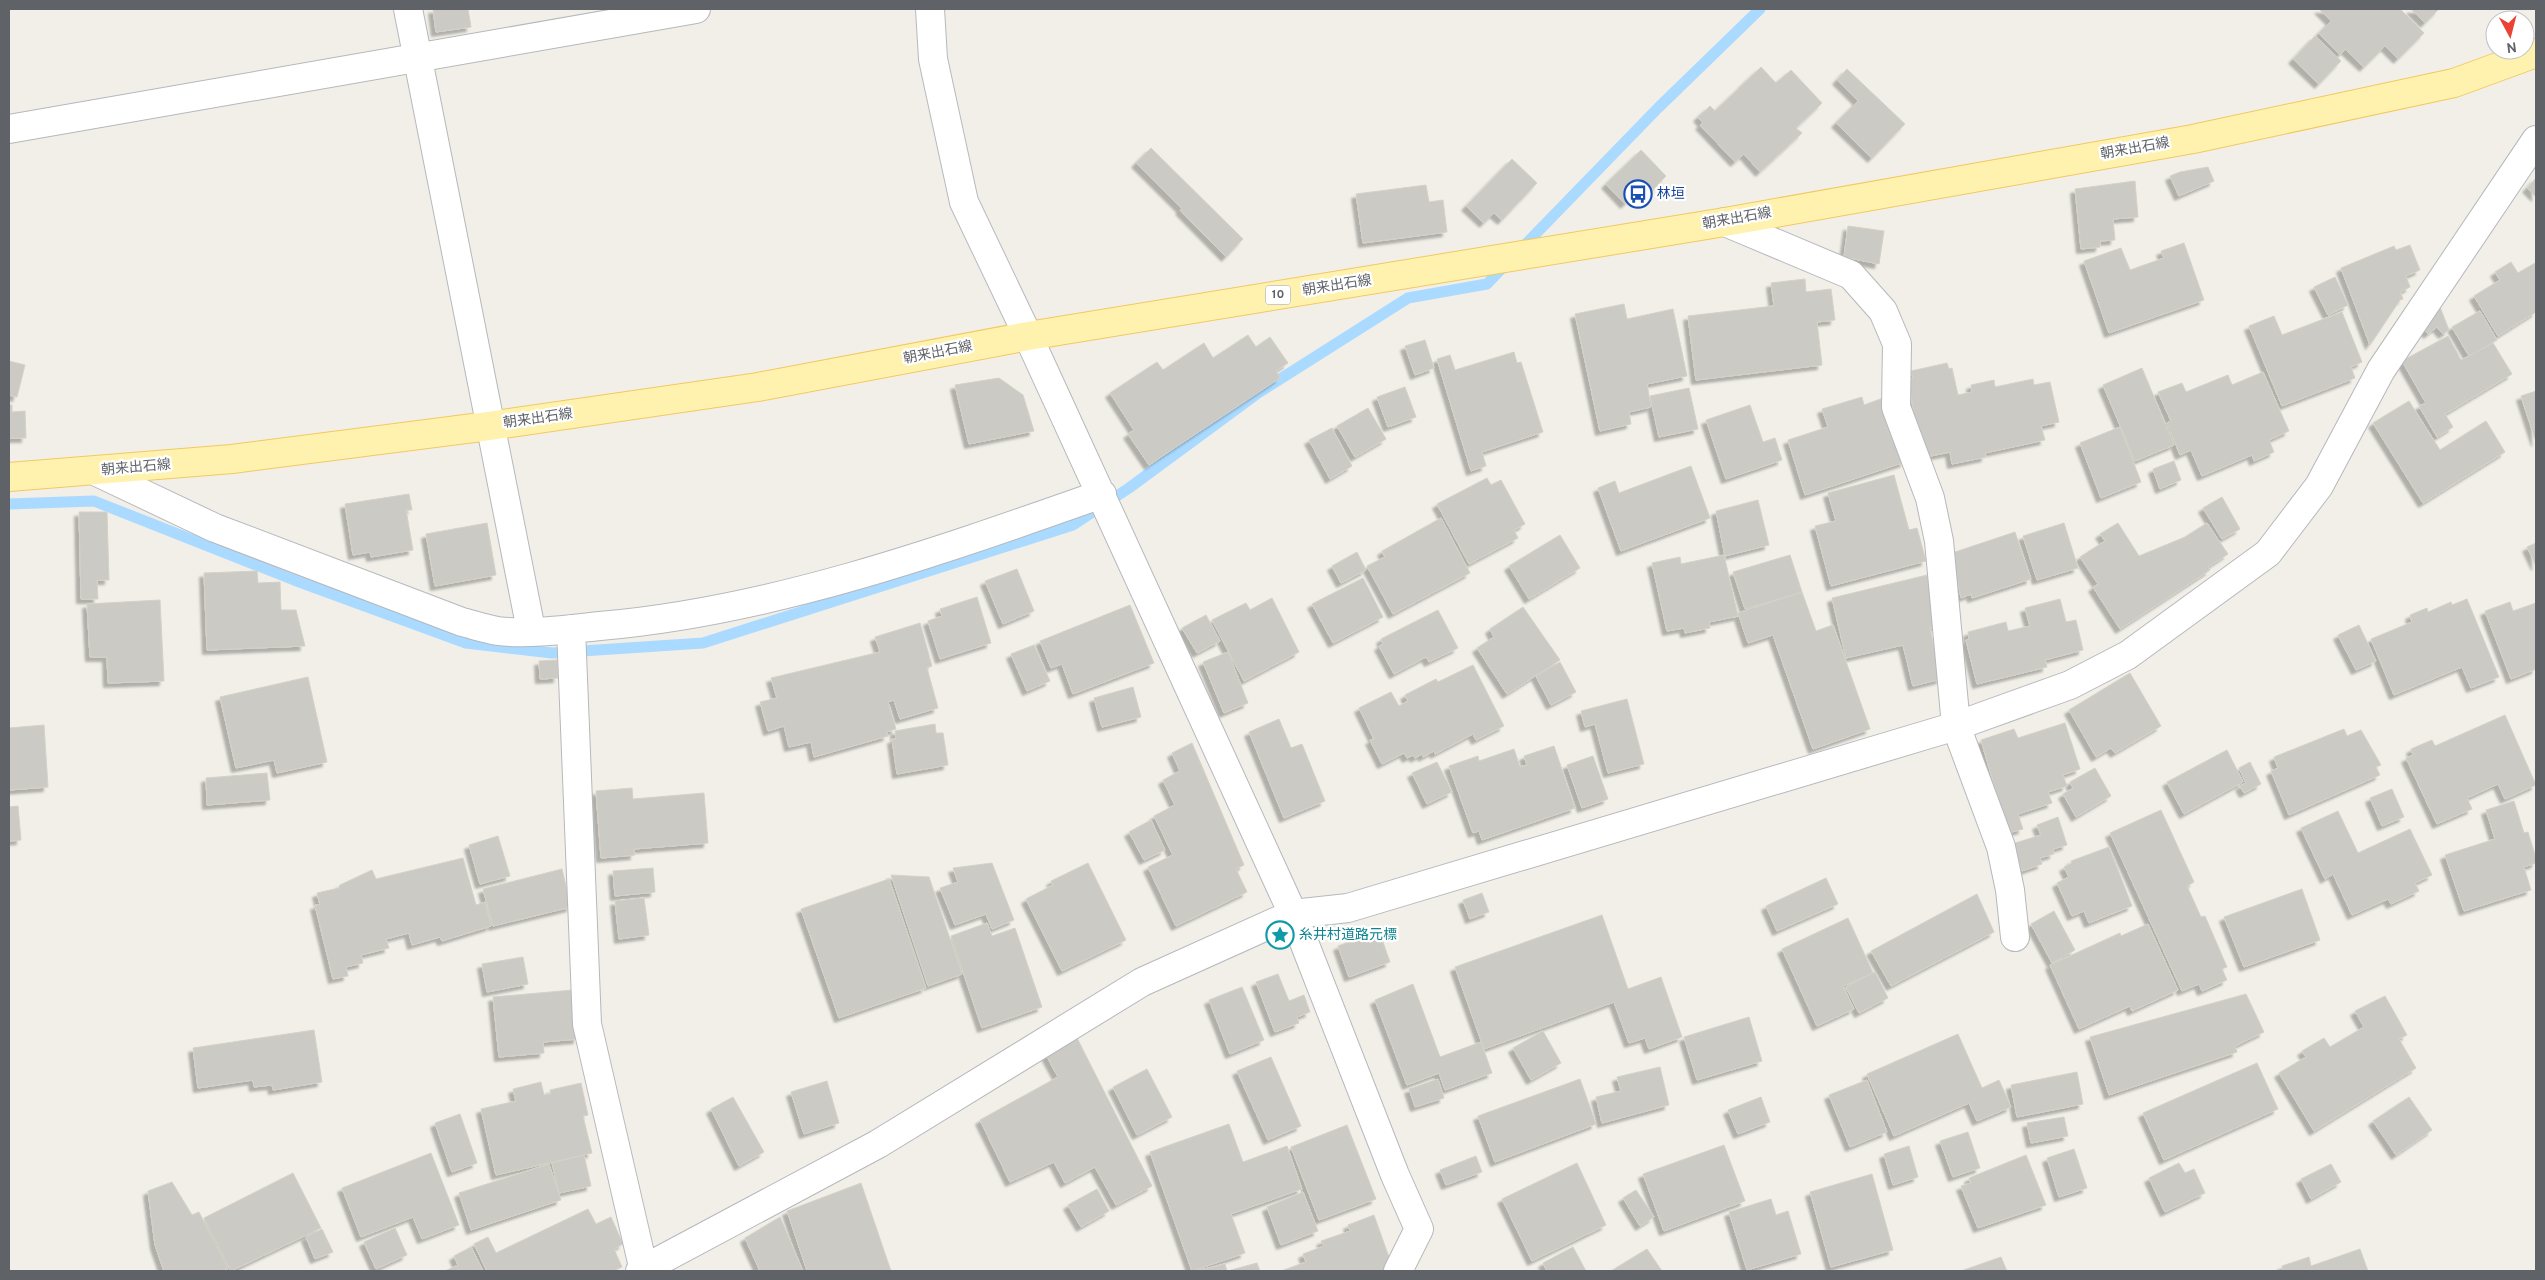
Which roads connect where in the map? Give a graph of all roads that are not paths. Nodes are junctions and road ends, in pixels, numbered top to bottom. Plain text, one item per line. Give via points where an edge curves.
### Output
1 (408, 9) edge
2 (696, 9) edge
3 (930, 9) edge
4 (2536, 53) edge
5 (416, 58) junction
6 (9, 129) edge
7 (2536, 140) edge
8 (1725, 222) junction
9 (1028, 336) junction
10 (489, 426) junction
11 (97, 472) junction
12 (9, 478) edge
13 (1102, 494) junction
14 (571, 628) junction
15 (531, 630) junction
16 (1956, 726) junction
17 (1294, 914) junction
18 (2015, 937) dead end
19 (642, 1270) edge
20 (1398, 1271) edge

1 - 5 street
2 - 5 street
3 - 9 street via 933,59 964,202
4 - 8 main road, 朝来出石線 / 10 via 2454,83 2203,137
5 - 6 street
5 - 10 street
7 - 16 street via 2381,370 2319,486 2268,554 2128,655 2070,685
8 - 9 main road, 朝来出石線 / 10
8 - 16 street via 1850,275 1884,311 1897,344 1896,407 1930,498 1939,541
9 - 10 main road, 朝来出石線 / 10 via 758,387
9 - 13 street
10 - 11 main road, 朝来出石線 / 10 via 232,460
10 - 15 street
11 - 12 main road, 朝来出石線 / 10
11 - 15 street via 215,528 462,622 500,631
13 - 14 street via 945,549 787,594 658,621
13 - 17 street
14 - 15 street
14 - 19 street via 587,1024
16 - 17 street via 1348,908
16 - 18 street via 2001,847
17 - 19 street via 1142,982 878,1144
17 - 20 street via 1419,1229

